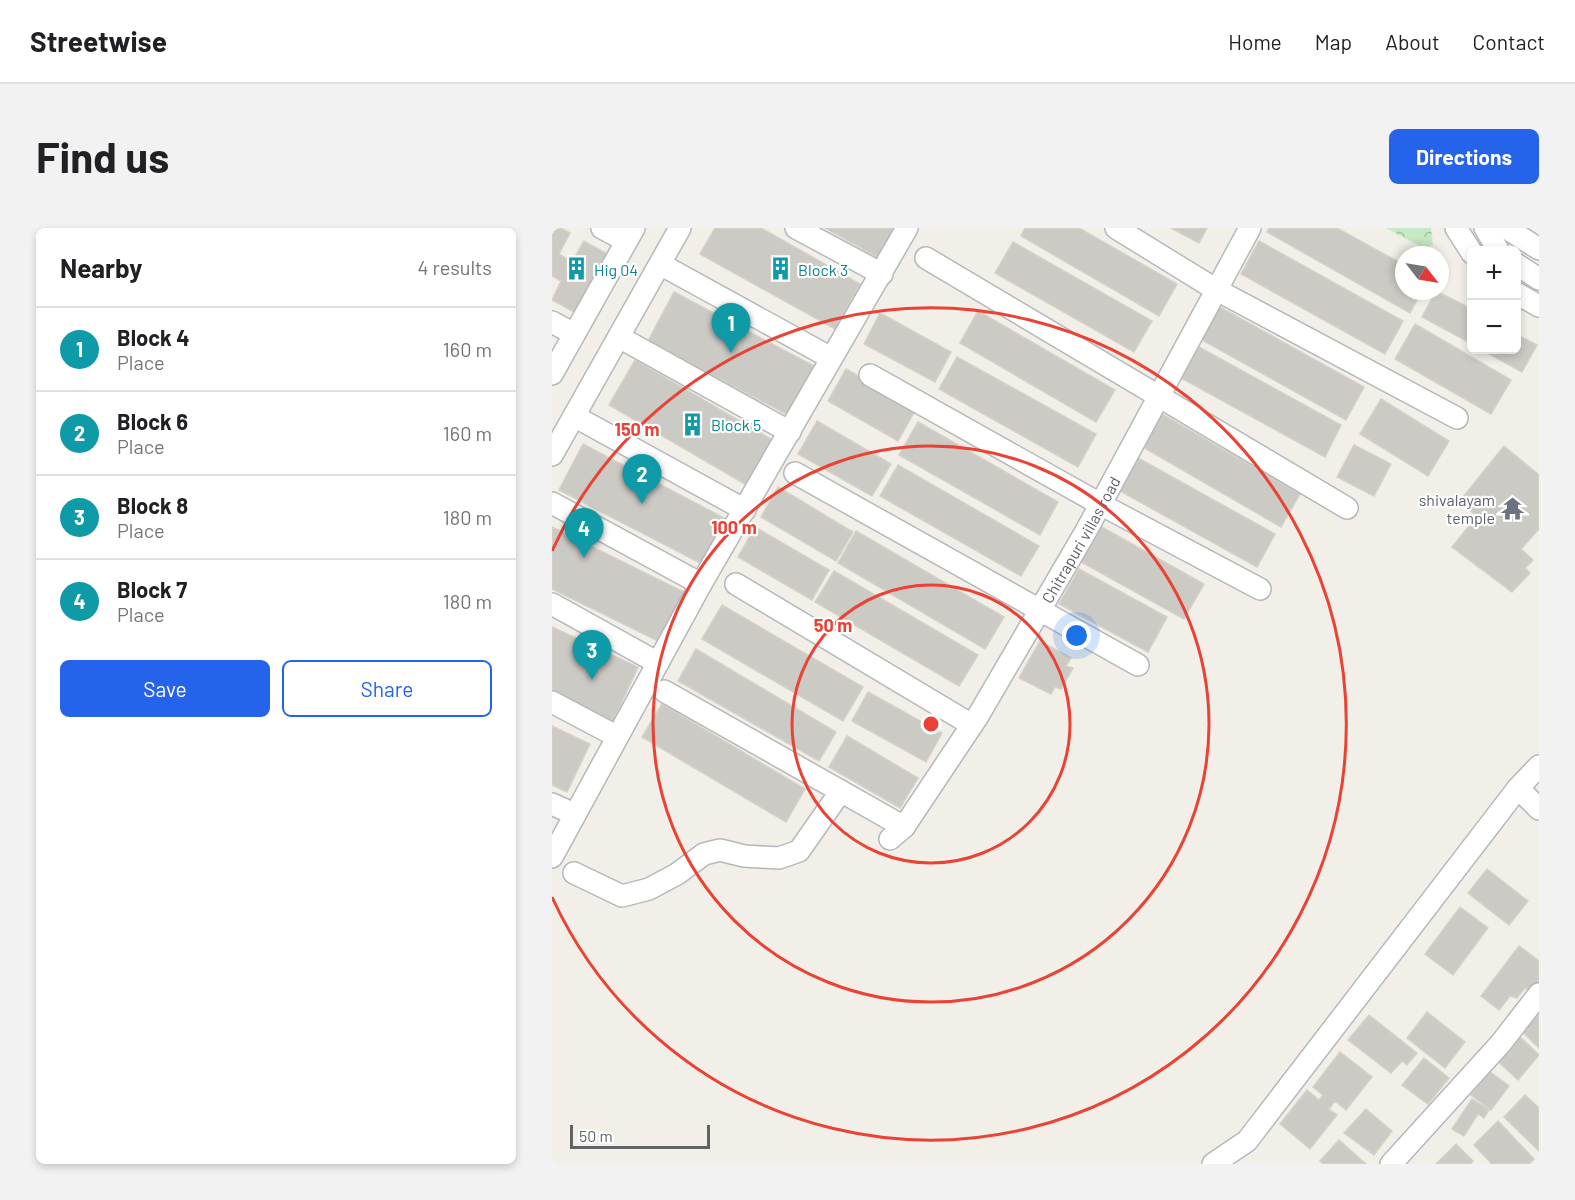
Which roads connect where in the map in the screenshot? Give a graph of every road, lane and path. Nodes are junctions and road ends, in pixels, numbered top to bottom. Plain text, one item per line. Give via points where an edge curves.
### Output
1 (602, 228) edge
2 (680, 228) edge
3 (796, 228) edge
4 (908, 228) edge
5 (1116, 228) edge
6 (1250, 228) edge
7 (1456, 228) edge
8 (1485, 228) edge
9 (1506, 228) edge
10 (630, 235) edge
11 (1468, 246) edge
12 (1496, 246) edge
13 (1539, 249) edge
14 (926, 258) dead end
15 (660, 264) junction
16 (1521, 267) edge
17 (882, 274) junction
18 (1539, 279) edge
19 (1215, 289) junction
20 (1521, 296) edge
21 (1539, 306) edge
22 (552, 322) edge
23 (574, 334) junction
24 (619, 337) junction
25 (831, 358) junction
26 (552, 374) edge
27 (870, 375) dead end
28 (1158, 397) junction
29 (574, 416) junction
30 (1456, 418) dead end
31 (790, 432) junction
32 (552, 455) edge
33 (795, 473) dead end
34 (552, 503) edge
35 (1100, 504) junction
36 (1347, 508) dead end
37 (745, 510) junction
38 (701, 584) junction
39 (736, 585) dead end
40 (1260, 589) dead end
41 (552, 604) edge
42 (1039, 612) junction
43 (658, 663) junction
44 (1138, 665) dead end
45 (664, 692) dead end
46 (552, 702) edge
47 (972, 725) junction
48 (616, 736) junction
49 (1539, 766) edge
50 (1518, 788) junction
51 (841, 791) junction
52 (552, 804) edge
53 (1539, 809) edge
54 (574, 814) junction
55 (552, 857) edge
56 (574, 873) dead end
57 (1539, 994) edge
58 (1214, 1164) edge
59 (1391, 1164) edge

1 - 10 street
2 - 15 street
3 - 17 street
4 - 17 street
5 - 19 street
6 - 19 street, Chitrapuri villas road
7 - 11 street
8 - 12 street
9 - 13 street
10 - 23 street
14 - 28 street
15 - 24 street
15 - 25 street
16 - 18 street
17 - 25 street
19 - 28 street, Chitrapuri villas road
19 - 30 street
20 - 21 street
22 - 23 street
23 - 26 street
24 - 29 street
24 - 31 street
25 - 31 street
27 - 35 street
28 - 35 street, Chitrapuri villas road
28 - 36 street
29 - 32 street
29 - 37 street
31 - 37 street
33 - 42 street
34 - 38 street
35 - 40 street
35 - 42 street, Chitrapuri villas road
37 - 38 street
38 - 43 street
39 - 47 street
41 - 43 street
42 - 44 street
42 - 47 street, Chitrapuri villas road
43 - 48 street
45 - 51 street
46 - 48 street
47 - 51 street, Chitrapuri villas road via 897,833
48 - 54 street
49 - 50 street
50 - 53 street
50 - 58 street via 1247,1141
51 - 56 street via 799,851 779,858 720,850 704,854 649,890 622,896
52 - 54 street
54 - 55 street
57 - 59 street via 1501,1043

